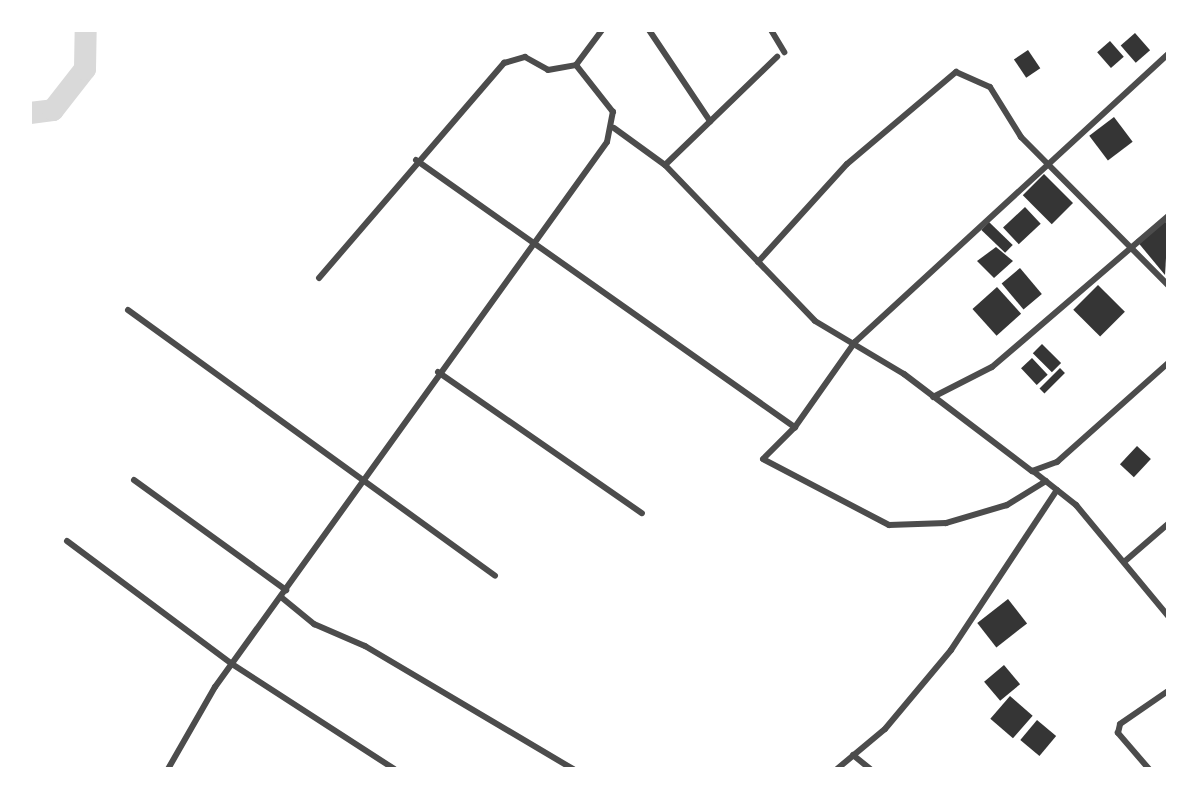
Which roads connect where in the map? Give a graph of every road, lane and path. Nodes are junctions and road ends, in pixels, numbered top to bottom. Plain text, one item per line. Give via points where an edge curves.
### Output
1 (602, 30) edge
2 (649, 30) edge
3 (772, 30) edge
4 (1168, 54) edge
5 (576, 65) junction
6 (710, 121) junction
7 (614, 128) junction
8 (416, 160) junction
9 (664, 164) junction
10 (1052, 164) junction
11 (1168, 216) edge
12 (536, 241) junction
13 (1128, 248) junction
14 (758, 262) junction
15 (319, 278) dead end
16 (1168, 285) edge
17 (128, 310) dead end
18 (855, 342) junction
19 (1168, 362) edge
20 (438, 372) junction
21 (933, 397) junction
22 (795, 426) junction
23 (1032, 470) junction
24 (134, 480) dead end
25 (361, 480) junction
26 (1046, 481) junction
27 (1057, 490) junction
28 (642, 513) dead end
29 (1168, 524) edge
30 (67, 542) dead end
31 (1124, 562) junction
32 (495, 576) dead end
33 (284, 594) junction
34 (1168, 616) edge
35 (232, 664) junction
36 (1168, 692) edge
37 (854, 755) junction
38 (168, 769) edge
39 (394, 769) edge
40 (573, 769) edge
41 (836, 769) edge
42 (870, 769) edge
43 (1149, 769) edge

1 - 5 street
2 - 6 street
3 - 6 street via 781,54
4 - 10 street
5 - 7 street via 612,112
5 - 8 street via 548,70 514,57
6 - 9 street
7 - 9 street
7 - 12 street
8 - 12 street
8 - 15 street
9 - 14 street
10 - 13 street
10 - 14 street via 1021,137 990,87 956,72 847,164
10 - 18 street
11 - 13 street
12 - 20 street
12 - 22 street
13 - 16 street
13 - 21 street via 992,367
14 - 18 street via 815,321
17 - 25 street
18 - 21 street
18 - 22 street
19 - 23 street via 1057,462
20 - 25 street
20 - 28 street
21 - 23 street
22 - 26 street via 763,460 890,524 946,523 1008,505
23 - 26 street
24 - 33 street
25 - 32 street
25 - 33 street
26 - 27 street
27 - 31 street
27 - 37 street via 951,650 885,729
29 - 31 street
30 - 35 street
31 - 34 street
33 - 35 street
33 - 40 street via 314,624 382,656
35 - 38 street
35 - 39 street
36 - 43 street via 1120,724 1121,742
37 - 41 street
37 - 42 street

